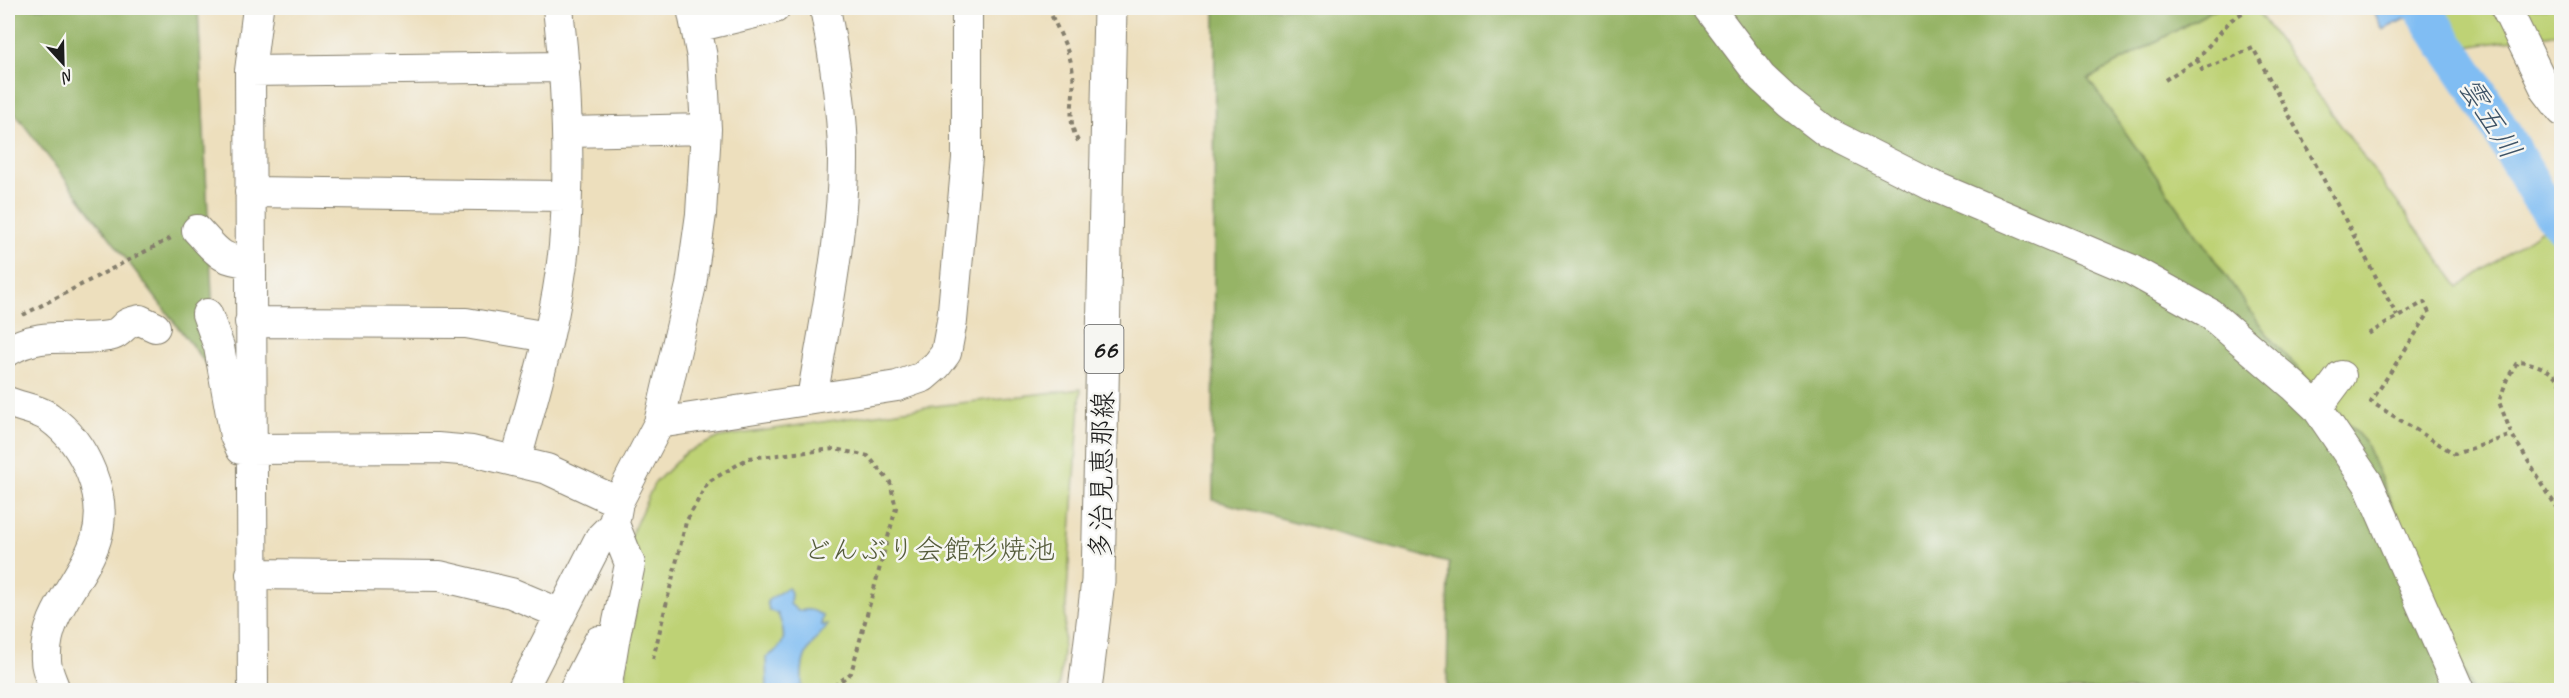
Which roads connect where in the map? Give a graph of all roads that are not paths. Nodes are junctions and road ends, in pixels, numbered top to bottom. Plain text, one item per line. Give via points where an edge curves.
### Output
1 (258, 8) edge
2 (558, 8) edge
3 (775, 8) edge
4 (825, 8) edge
5 (967, 8) edge
6 (1110, 8) edge
7 (1709, 8) edge
8 (2506, 8) edge
9 (694, 17) edge
10 (565, 67) junction
11 (250, 71) junction
12 (2562, 111) edge
13 (706, 129) junction
14 (568, 132) junction
15 (250, 192) junction
16 (566, 196) junction
17 (196, 230) road end
18 (250, 262) junction
19 (207, 314) dead end
20 (250, 322) junction
21 (155, 327) dead end
22 (549, 337) junction
23 (14, 347) edge
24 (2341, 375) dead end
25 (225, 385) junction
26 (812, 399) junction
27 (8, 402) edge
28 (2317, 408) junction
29 (659, 423) junction
30 (211, 429) dead end
31 (252, 449) junction
32 (516, 460) junction
33 (616, 513) junction
34 (251, 574) junction
35 (561, 614) junction
36 (614, 641) junction
37 (55, 690) edge
38 (253, 690) edge
39 (522, 690) edge
40 (574, 690) edge
41 (606, 690) edge
42 (1085, 690) edge
43 (2459, 690) edge

1 - 11 street
2 - 10 street
3 - 9 street
4 - 26 street via 835,58 843,153 832,277
5 - 26 street via 967,158 946,353 937,366 911,382
6 - 42 main road, 多治見恵那線 / 66 via 1099,569
7 - 28 street via 1761,77 1828,133 1931,185 2130,269 2210,313
8 - 12 street via 2546,90
9 - 13 street via 702,57
10 - 11 street
10 - 14 street
11 - 15 street
13 - 14 street
13 - 29 street via 701,214 691,285
14 - 16 street
15 - 16 street
15 - 18 street
16 - 22 street via 564,248
17 - 18 street via 219,253 231,260
18 - 20 street
19 - 25 street via 219,347
20 - 22 street via 466,323
20 - 31 street
21 - 23 street via 140,320 109,336 39,338
22 - 32 street
24 - 28 street
25 - 30 street via 211,410
25 - 31 street via 235,436 241,449
26 - 29 street
27 - 37 street via 49,416 76,442 93,473 98,507 96,538 80,573 58,606 48,634 45,661
28 - 43 street via 2368,483
29 - 33 street
31 - 32 street via 437,448
31 - 34 street
32 - 33 street via 547,469
33 - 35 street
33 - 36 street via 630,564
34 - 35 street via 440,576 511,593
34 - 38 street
35 - 39 street
36 - 40 street via 599,641
36 - 41 street

